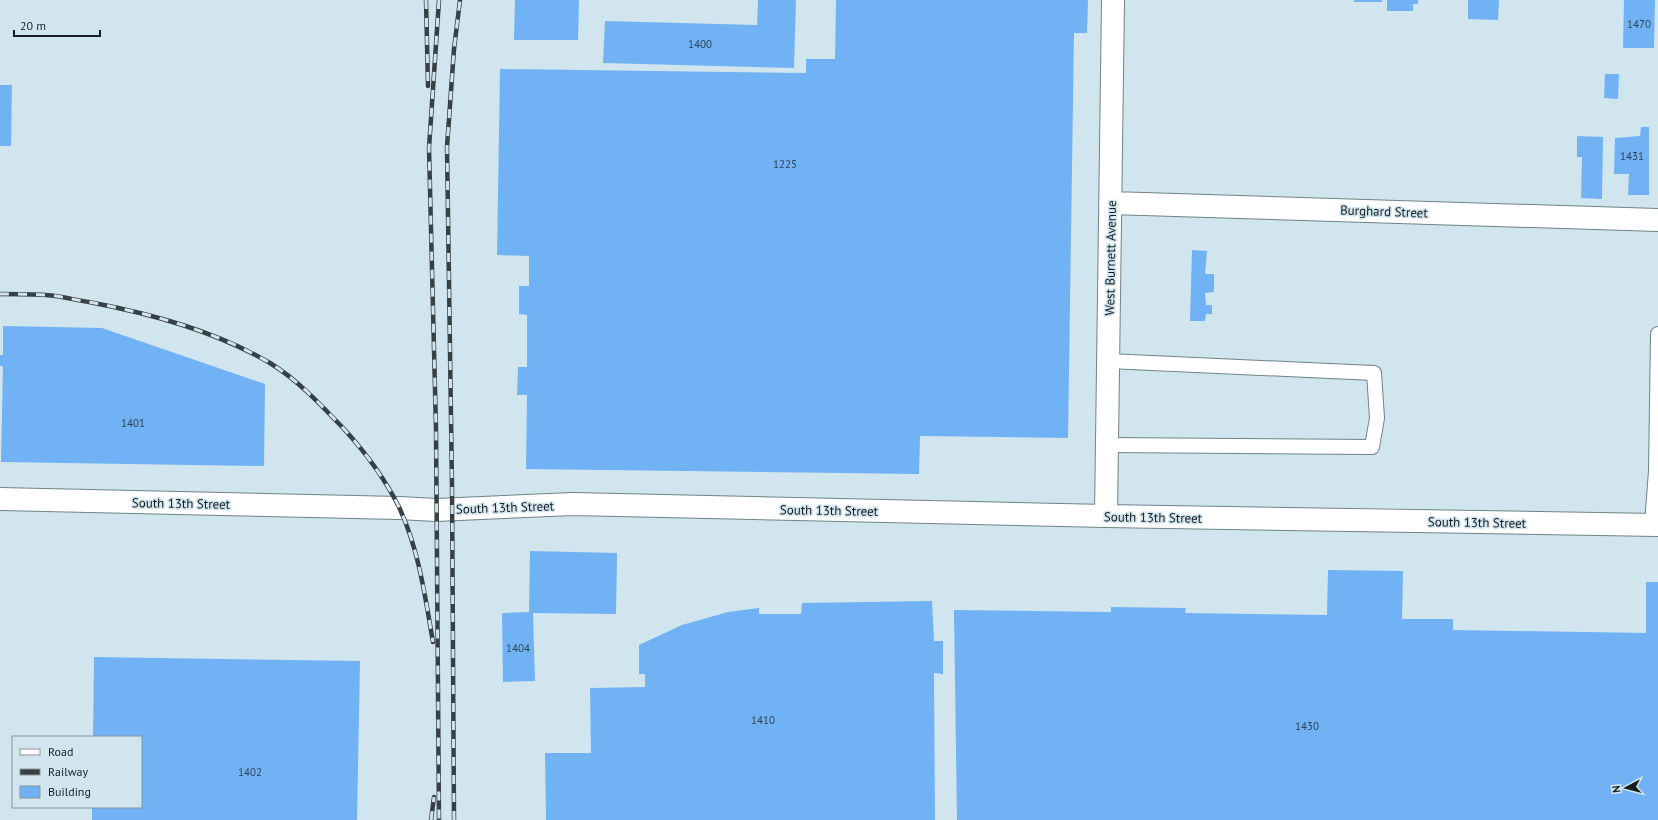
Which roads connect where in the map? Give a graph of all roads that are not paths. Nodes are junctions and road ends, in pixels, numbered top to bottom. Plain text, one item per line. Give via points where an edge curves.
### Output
1 (1113, 0) edge
2 (1111, 203) junction
3 (1658, 220) edge
4 (1658, 334) edge
5 (1108, 361) junction
6 (1658, 365) edge
7 (1107, 445) junction
8 (1657, 471) edge
9 (0, 499) edge
10 (1106, 516) junction
11 (1655, 524) edge

1 - 2 street, West Burnett Avenue
2 - 3 street, Burghard Street
2 - 5 street, West Burnett Avenue
4 - 6 lane
5 - 7 street, West Burnett Avenue
5 - 7 lane via 1374,373 1377,418 1372,447
6 - 8 lane
7 - 10 street, West Burnett Avenue
8 - 11 lane
9 - 10 street, South 13th Street via 436,510 573,504
10 - 11 street, South 13th Street

